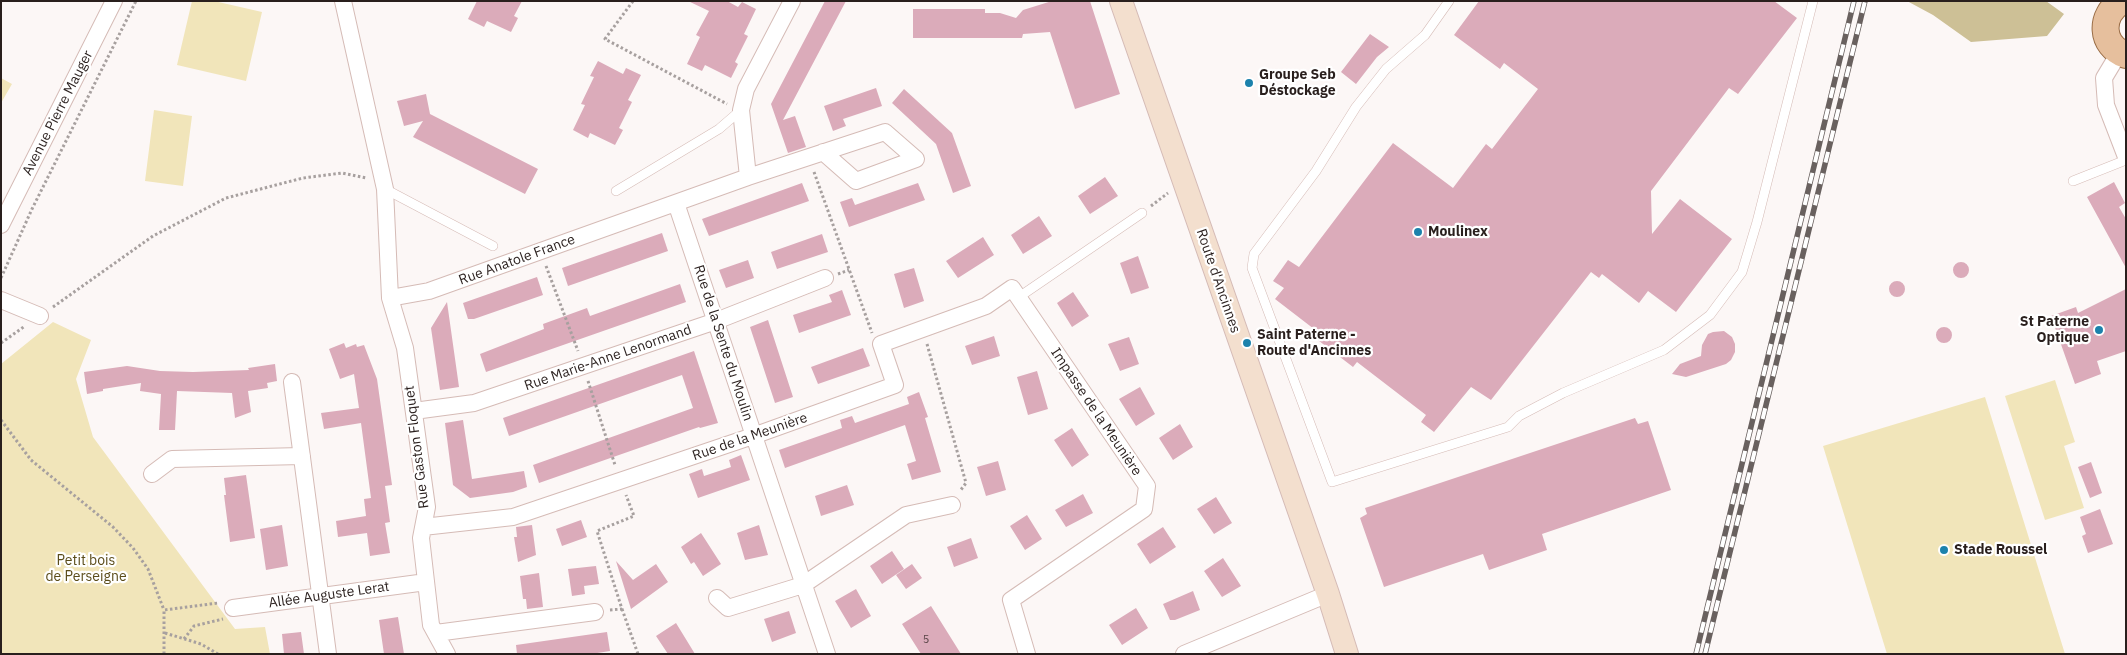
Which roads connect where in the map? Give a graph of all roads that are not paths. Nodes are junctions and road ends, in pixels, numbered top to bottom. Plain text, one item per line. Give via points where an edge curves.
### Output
1 (114, 1) edge
2 (343, 1) edge
3 (792, 1) edge
4 (1120, 1) edge
5 (1450, 1) edge
6 (1812, 1) edge
7 (2108, 5) edge
8 (2122, 54) edge
9 (741, 110) junction
10 (816, 155) junction
11 (2126, 159) edge
12 (748, 177) junction
13 (2073, 181) dead end
14 (384, 185) junction
15 (616, 191) dead end
16 (676, 203) junction
17 (1142, 213) road end
18 (1, 225) edge
19 (492, 246) dead end
20 (825, 278) dead end
21 (1016, 293) junction
22 (390, 298) junction
23 (1, 300) edge
24 (40, 316) road end
25 (716, 321) junction
26 (292, 382) dead end
27 (414, 411) junction
28 (753, 436) junction
29 (302, 456) junction
30 (152, 474) dead end
31 (952, 505) road end
32 (423, 527) junction
33 (426, 582) junction
34 (803, 585) junction
35 (1328, 594) junction
36 (321, 597) junction
37 (717, 598) dead end
38 (226, 610) road end
39 (596, 612) road end
40 (436, 633) junction
41 (328, 654) edge
42 (448, 654) edge
43 (827, 654) edge
44 (1027, 654) edge
45 (1184, 654) edge
46 (1347, 654) edge

1 - 18 street, Avenue Pierre Mauger
2 - 14 street
3 - 9 street via 746,89
4 - 35 main road, Route d'Ancinnes
5 - 6 lane via 1425,35 1386,69 1356,107 1316,171 1254,254 1252,268 1332,482 1508,427 1519,416 1563,393 1664,350 1710,315 1742,272
7 - 8 main road via 2105,30 2112,46
8 - 11 street via 2104,78 2106,106
9 - 12 street
9 - 15 lane via 719,129
10 - 10 street, Rue Anatole France via 856,181 916,159 884,132
10 - 12 street, Rue Anatole France
11 - 13 lane
12 - 16 street, Rue Anatole France
14 - 19 lane
14 - 22 street
16 - 22 street, Rue Anatole France via 429,291
16 - 25 street, Rue de la Sente du Moulin
17 - 21 lane
20 - 25 street, Rue Marie-Anne Lenormand
21 - 28 street, Rue de la Meunière via 881,344 895,385
21 - 44 street, Impasse de la Meunière via 1146,486 1144,509 1011,600
22 - 27 street, Rue Gaston Floquet via 405,348
23 - 24 street
25 - 27 street, Rue Marie-Anne Lenormand via 474,403
25 - 28 street, Rue de la Sente du Moulin
26 - 29 street
27 - 32 street, Rue Gaston Floquet via 427,507
28 - 32 street, Rue de la Meunière via 514,518
28 - 34 street, Rue de la Sente du Moulin
29 - 30 street via 172,459
29 - 36 street
31 - 34 street via 906,515
32 - 33 street, Rue Gaston Floquet via 421,538
33 - 36 street, Allée Auguste Lerat
33 - 40 street, Rue Gaston Floquet via 431,625
34 - 37 street via 728,608
34 - 43 street, Rue de la Sente du Moulin
35 - 45 street
35 - 46 main road, Route d'Ancinnes
36 - 38 street, Allée Auguste Lerat
36 - 41 street
39 - 40 street
40 - 42 street, Rue Gaston Floquet

